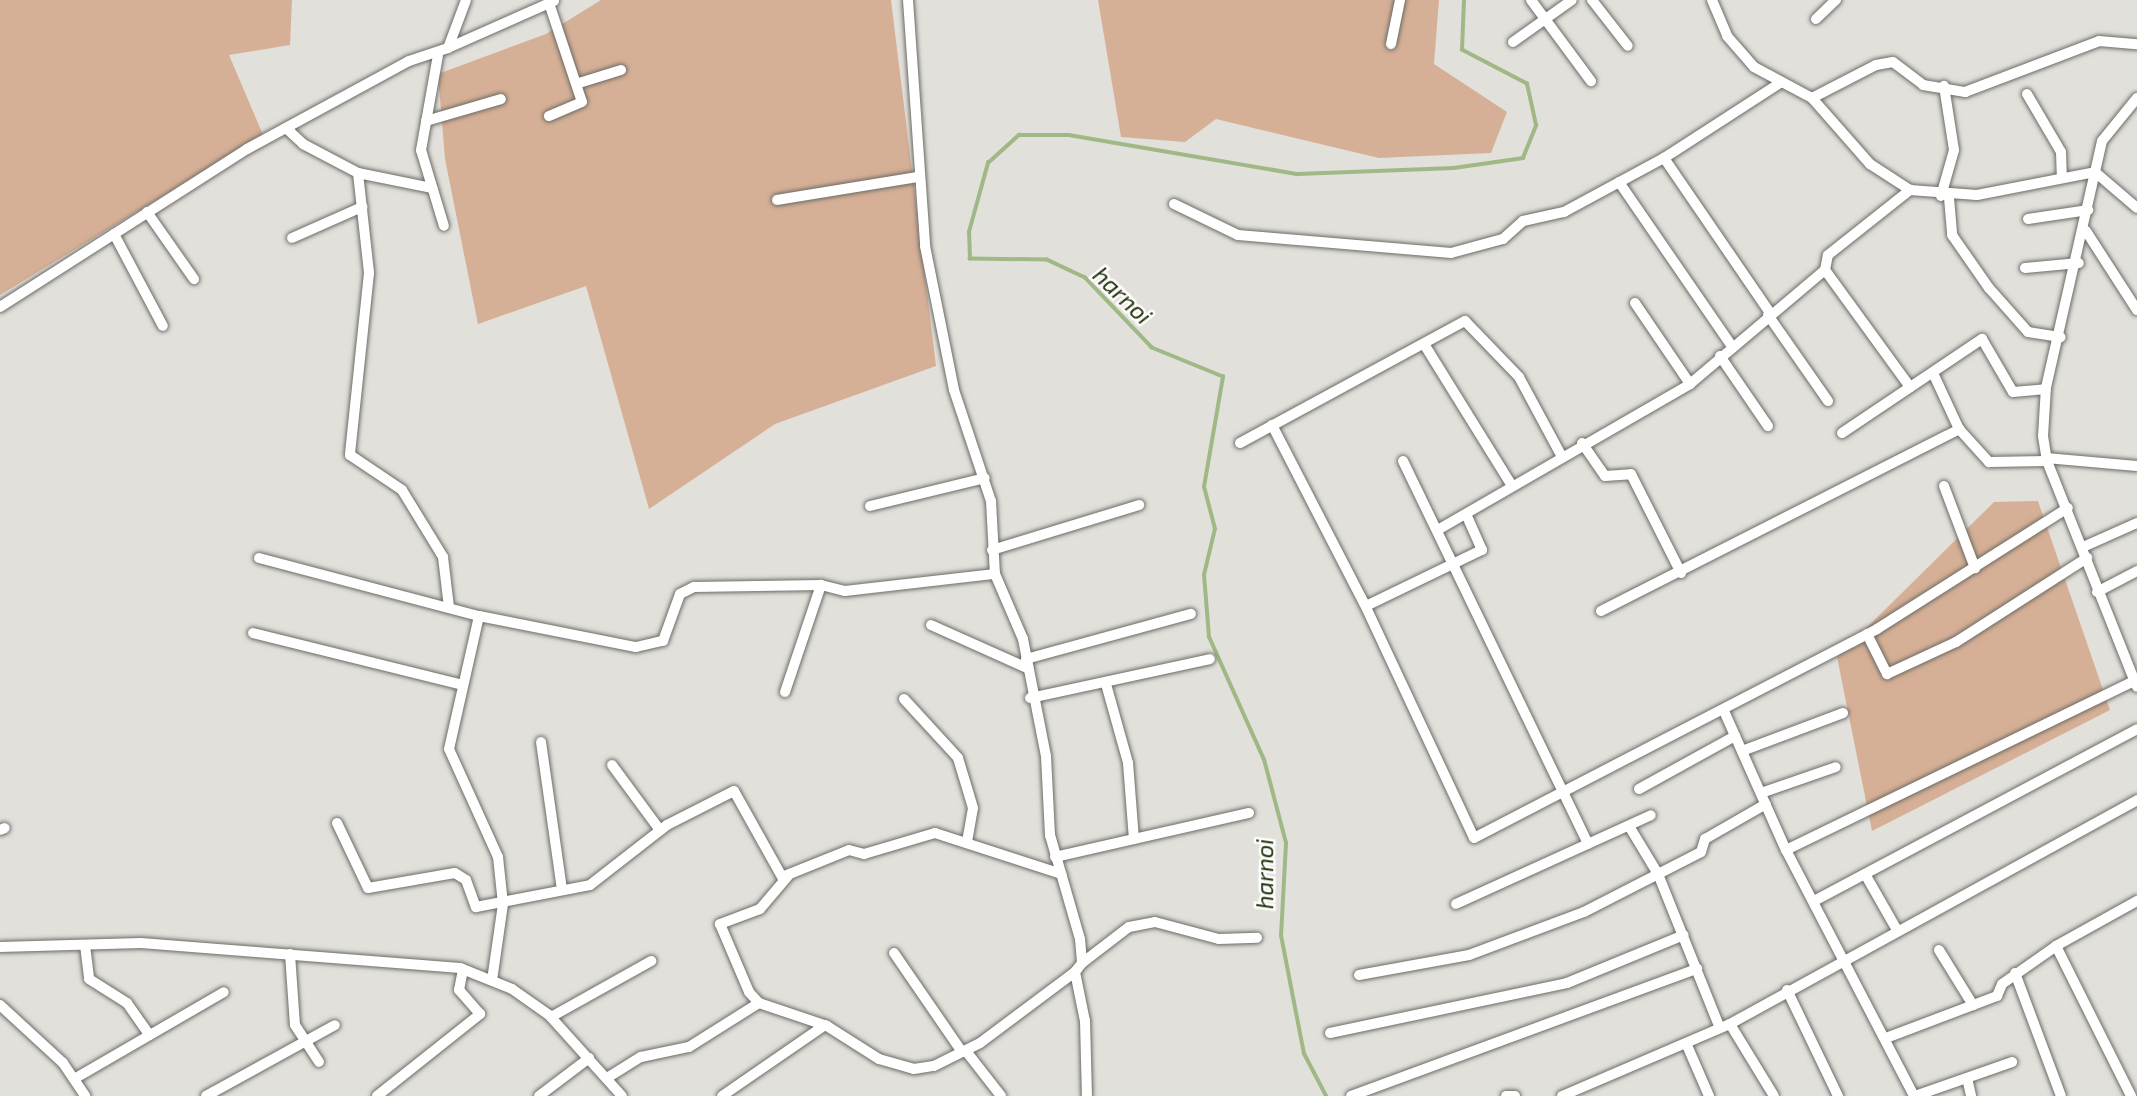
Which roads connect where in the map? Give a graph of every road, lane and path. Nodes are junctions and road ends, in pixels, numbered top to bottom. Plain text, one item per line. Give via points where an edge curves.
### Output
1 (466, 0) edge
2 (908, 0) edge
3 (1400, 0) edge
4 (1531, 0) edge
5 (1572, 0) edge
6 (1592, 0) edge
7 (1712, 0) edge
8 (1836, 0) edge
9 (553, 1) edge
10 (1816, 19) dead end
11 (1545, 20) junction
12 (1513, 42) dead end
13 (1391, 44) dead end
14 (2137, 44) edge
15 (1628, 46) dead end
16 (443, 51) junction
17 (621, 71) dead end
18 (1591, 81) dead end
19 (579, 83) junction
20 (1780, 83) junction
21 (1944, 86) junction
22 (2027, 94) dead end
23 (1812, 98) junction
24 (2137, 98) edge
25 (501, 99) dead end
26 (549, 116) dead end
27 (426, 121) junction
28 (286, 128) junction
29 (1664, 158) junction
30 (2095, 172) junction
31 (358, 173) junction
32 (2062, 175) junction
33 (918, 177) junction
34 (1619, 182) junction
35 (432, 188) junction
36 (1910, 190) junction
37 (1945, 197) junction
38 (777, 200) dead end
39 (1174, 204) dead end
40 (362, 207) junction
41 (2137, 208) edge
42 (2088, 211) junction
43 (147, 212) junction
44 (2028, 219) dead end
45 (444, 226) dead end
46 (2087, 231) junction
47 (114, 234) junction
48 (292, 238) dead end
49 (2079, 262) junction
50 (2025, 268) dead end
51 (1825, 270) junction
52 (194, 279) dead end
53 (1635, 303) dead end
54 (0, 307) edge
55 (2137, 310) edge
56 (1769, 314) junction
57 (163, 326) dead end
58 (2061, 337) junction
59 (1424, 344) junction
60 (1731, 345) junction
61 (1720, 356) junction
62 (1933, 373) junction
63 (1690, 384) junction
64 (1910, 387) junction
65 (2046, 389) junction
66 (1828, 401) dead end
67 (1272, 425) junction
68 (1768, 426) dead end
69 (1959, 429) junction
70 (1842, 433) dead end
71 (1240, 443) dead end
72 (1582, 443) junction
73 (1562, 454) junction
74 (2046, 460) junction
75 (1403, 461) dead end
76 (2137, 466) edge
77 (985, 478) junction
78 (1512, 486) junction
79 (1944, 486) dead end
80 (1139, 505) dead end
81 (870, 506) dead end
82 (2067, 508) junction
83 (1466, 514) junction
84 (2137, 523) edge
85 (1441, 528) junction
86 (992, 550) junction
87 (2085, 553) junction
88 (259, 558) dead end
89 (1450, 566) junction
90 (1975, 568) junction
91 (2137, 571) edge
92 (1681, 573) junction
93 (995, 574) junction
94 (821, 585) junction
95 (2096, 593) junction
96 (1366, 606) junction
97 (450, 607) junction
98 (1601, 611) dead end
99 (1191, 614) dead end
100 (479, 616) junction
101 (931, 625) dead end
102 (253, 633) dead end
103 (1867, 634) junction
104 (2137, 656) edge
105 (1210, 659) dead end
106 (2125, 662) junction
107 (1026, 664) junction
108 (1106, 684) junction
109 (2136, 684) edge
110 (463, 685) junction
111 (785, 692) dead end
112 (1030, 698) junction
113 (904, 699) dead end
114 (1724, 711) junction
115 (1843, 713) dead end
116 (2137, 729) edge
117 (1735, 736) junction
118 (541, 742) dead end
119 (1742, 751) junction
120 (612, 765) dead end
121 (1836, 767) dead end
122 (1639, 789) dead end
123 (1562, 793) junction
124 (1764, 799) junction
125 (2137, 800) edge
126 (1249, 813) dead end
127 (1651, 815) dead end
128 (337, 823) dead end
129 (1629, 826) junction
130 (660, 830) junction
131 (1134, 839) junction
132 (967, 841) junction
133 (1588, 844) junction
134 (1786, 850) junction
135 (1055, 857) junction
136 (1061, 874) junction
137 (1658, 874) junction
138 (1865, 874) junction
139 (788, 876) junction
140 (562, 890) junction
141 (1814, 901) junction
142 (2137, 901) edge
143 (503, 904) junction
144 (1457, 904) dead end
145 (1898, 930) junction
146 (1684, 935) junction
147 (1257, 938) dead end
148 (85, 945) junction
149 (2056, 946) junction
150 (0, 947) edge
151 (1939, 950) dead end
152 (894, 953) dead end
153 (290, 954) junction
154 (1847, 957) junction
155 (651, 961) dead end
156 (1078, 967) junction
157 (463, 969) junction
158 (1697, 969) junction
159 (2015, 973) junction
160 (1359, 975) dead end
161 (492, 980) junction
162 (1787, 990) junction
163 (224, 992) dead end
164 (759, 1003) junction
165 (0, 1005) edge
166 (1973, 1005) junction
167 (551, 1017) junction
168 (335, 1025) dead end
169 (825, 1025) junction
170 (1725, 1026) junction
171 (1330, 1033) dead end
172 (149, 1035) junction
173 (1886, 1038) junction
174 (306, 1041) junction
175 (1686, 1042) junction
176 (964, 1051) junction
177 (589, 1058) junction
178 (319, 1062) dead end
179 (2012, 1062) dead end
180 (607, 1078) junction
181 (1967, 1078) junction
182 (74, 1079) junction
183 (1705, 1095) edge
184 (85, 1096) edge
185 (206, 1096) edge
186 (377, 1096) edge
187 (539, 1096) edge
188 (622, 1096) edge
189 (722, 1096) edge
190 (1001, 1096) edge
191 (1087, 1096) edge
192 (1351, 1096) edge
193 (1506, 1096) edge
194 (1515, 1096) edge
195 (1562, 1096) edge
196 (1774, 1096) edge
197 (1838, 1096) edge
198 (1914, 1096) edge
199 (1971, 1096) edge
200 (2061, 1096) edge
201 (2131, 1096) edge

1 - 16 street
2 - 33 street
3 - 13 street
4 - 11 street
5 - 11 street
6 - 15 street
7 - 20 street via 1727,36
8 - 10 street
9 - 16 street
9 - 19 street
11 - 12 street
11 - 18 street
14 - 21 street via 2099,41 1965,92
16 - 27 street
16 - 28 street via 409,61
17 - 19 street
19 - 26 street via 581,106
20 - 23 street
20 - 29 street
21 - 23 street via 1923,85 1893,62 1844,76
21 - 37 street via 1954,150
22 - 32 street via 2061,152
23 - 36 street via 1870,164
24 - 30 street via 2102,141
25 - 27 street
27 - 35 street via 421,150
28 - 31 street via 303,145
28 - 43 street
29 - 34 street
29 - 56 street
30 - 32 street
30 - 41 street
30 - 42 street
31 - 35 street
31 - 40 street
32 - 37 street
33 - 38 street
33 - 77 street via 954,390
34 - 39 street via 1564,212 1522,221 1503,239 1451,253 1238,235
34 - 60 street
35 - 45 street
36 - 37 street
36 - 51 street via 1828,255
37 - 58 street via 1952,235 1990,288 2028,332
40 - 48 street
40 - 97 street via 369,273 350,456 402,490 443,557
42 - 44 street
42 - 46 street
43 - 47 street
43 - 52 street
46 - 49 street
46 - 55 street
47 - 54 street
47 - 57 street
49 - 50 street
49 - 58 street
51 - 56 street
51 - 64 street
53 - 63 street
56 - 60 street
56 - 66 street
58 - 65 street
59 - 67 street
59 - 73 street via 1469,322 1519,377
59 - 78 street
60 - 61 street
61 - 63 street
61 - 68 street
62 - 64 street
62 - 65 street via 1982,339 2013,392
62 - 69 street
63 - 72 street
64 - 70 street
65 - 74 street
67 - 71 street
67 - 96 street
69 - 74 street via 1989,462
69 - 92 street
72 - 73 street
72 - 92 street via 1605,477 1631,474
73 - 78 street
74 - 76 street
74 - 82 street
75 - 85 street
77 - 81 street
77 - 86 street
78 - 83 street
79 - 90 street
80 - 86 street
82 - 87 street
82 - 90 street
83 - 85 street
83 - 89 street via 1482,550
84 - 87 street
85 - 89 street
86 - 93 street
87 - 95 street
87 - 103 street via 1956,642 1887,674
88 - 97 street
89 - 96 street
89 - 123 street
90 - 103 street
91 - 95 street
92 - 98 street
93 - 94 street via 845,591
93 - 107 street
94 - 100 street via 685,590 669,634 654,647
94 - 111 street
95 - 106 street
96 - 123 street via 1469,836
97 - 100 street
99 - 107 street
100 - 110 street
101 - 107 street
102 - 110 street
103 - 114 street
104 - 106 street
105 - 108 street
106 - 109 street
107 - 112 street
108 - 112 street
108 - 131 street via 1128,762
109 - 134 street
110 - 143 street via 451,761 498,857
112 - 135 street via 1046,756
113 - 132 street via 958,758 973,808
114 - 117 street
114 - 123 street
115 - 119 street
116 - 138 street
117 - 119 street
117 - 122 street
118 - 140 street
119 - 124 street
120 - 130 street
121 - 124 street
123 - 133 street
124 - 134 street
124 - 137 street
125 - 145 street
126 - 131 street
127 - 129 street
128 - 143 street via 368,888 455,873 466,880 476,907
129 - 133 street
129 - 137 street
130 - 139 street via 734,791 782,877
130 - 140 street via 590,885
131 - 135 street
132 - 136 street
132 - 139 street via 936,833 864,854 849,850
133 - 144 street
134 - 141 street
135 - 136 street
136 - 156 street
137 - 146 street
137 - 160 street via 1627,893 1512,942
138 - 141 street
138 - 145 street
139 - 164 street via 760,909 719,926
140 - 143 street
141 - 154 street
142 - 149 street
143 - 161 street
145 - 154 street
146 - 158 street
146 - 171 street via 1567,983
147 - 156 street via 1219,939 1155,922 1129,927
148 - 150 street
148 - 153 street
148 - 172 street via 89,979 127,1003
149 - 159 street
149 - 201 street
151 - 166 street
152 - 176 street
153 - 157 street
153 - 174 street via 295,1025
154 - 162 street
154 - 173 street
155 - 167 street
156 - 176 street
156 - 191 street
157 - 161 street
157 - 186 street via 459,990 480,1014
158 - 170 street
158 - 192 street
159 - 166 street via 1997,996
159 - 200 street
161 - 167 street
162 - 170 street
162 - 197 street
163 - 172 street
164 - 169 street
164 - 180 street via 689,1047 641,1057
165 - 182 street
166 - 173 street
167 - 177 street
168 - 174 street
169 - 176 street via 879,1059 914,1069
169 - 189 street
170 - 175 street
170 - 196 street
172 - 182 street
173 - 198 street
174 - 178 street
174 - 185 street
175 - 183 street
175 - 195 street
176 - 190 street
177 - 180 street
177 - 187 street
179 - 181 street
180 - 188 street
181 - 198 street
181 - 199 street
182 - 184 street
193 - 194 street

